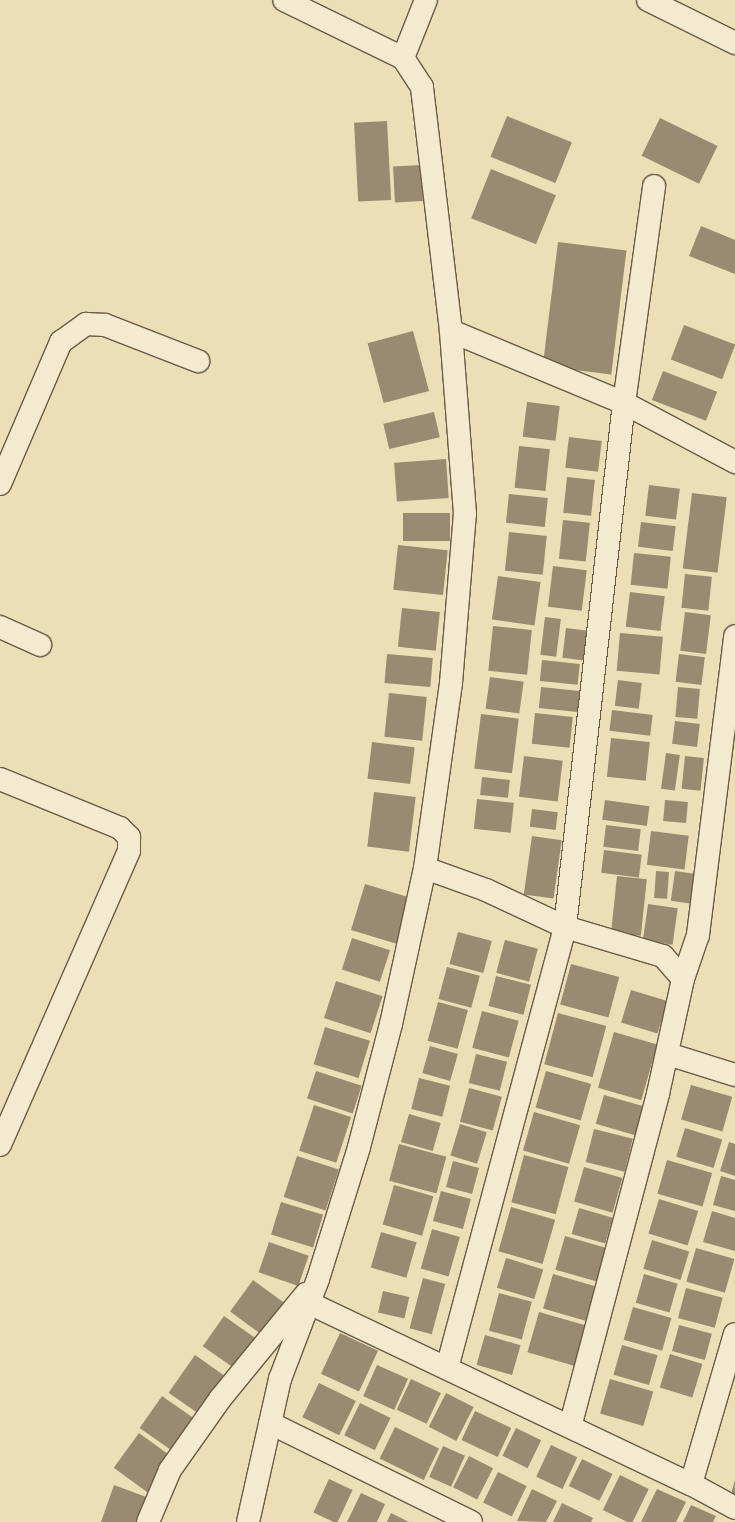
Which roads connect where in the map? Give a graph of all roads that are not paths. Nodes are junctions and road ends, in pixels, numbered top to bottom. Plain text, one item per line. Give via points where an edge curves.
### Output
1 (284, 0) edge
2 (426, 0) edge
3 (648, 0) edge
4 (735, 43) edge
5 (403, 58) junction
6 (654, 186) dead end
7 (451, 330) junction
8 (198, 361) dead end
9 (624, 404) junction
10 (735, 462) edge
11 (0, 484) edge
12 (0, 627) edge
13 (735, 636) edge
14 (40, 645) dead end
15 (0, 779) edge
16 (425, 868) junction
17 (565, 927) junction
18 (683, 979) junction
19 (668, 1054) junction
20 (735, 1075) edge
21 (0, 1145) edge
22 (318, 1279) junction
23 (309, 1303) junction
24 (735, 1334) edge
25 (447, 1368) junction
26 (270, 1423) junction
27 (570, 1426) junction
28 (691, 1484) junction
29 (732, 1513) edge
30 (148, 1522) edge
31 (248, 1522) edge
32 (471, 1522) edge

1 - 5 street
2 - 5 street
3 - 4 street
5 - 7 street via 422,87
6 - 9 street
7 - 9 street
7 - 16 street via 465,514 451,683
8 - 11 street via 105,325 86,324 61,342
9 - 10 street
9 - 17 street
12 - 14 street
13 - 18 street via 698,935
15 - 21 street via 120,828 129,837 129,851
16 - 17 street via 486,890
16 - 22 street via 391,1024 361,1140
17 - 18 street via 663,956
17 - 25 street
18 - 19 street
19 - 20 street
19 - 27 street
22 - 23 street
22 - 30 street via 220,1399 170,1470
23 - 25 street
23 - 26 street via 280,1379
24 - 28 street
25 - 27 street
26 - 31 street
26 - 32 street
27 - 28 street
28 - 29 street

